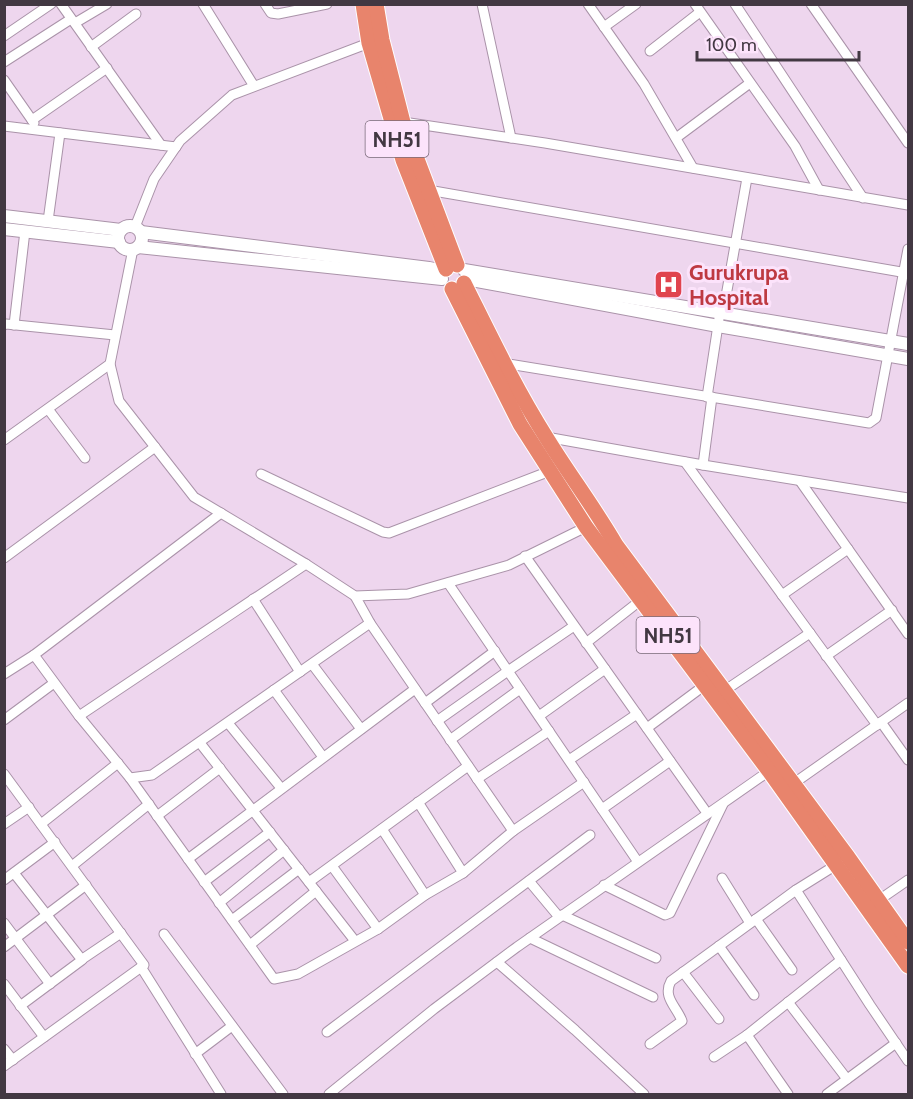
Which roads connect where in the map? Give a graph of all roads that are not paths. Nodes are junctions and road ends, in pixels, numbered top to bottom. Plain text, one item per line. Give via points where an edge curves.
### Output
1 (51, 4) edge
2 (61, 4) edge
3 (106, 4) edge
4 (203, 4) edge
5 (265, 4) edge
6 (327, 4) edge
7 (363, 4) edge
8 (376, 4) edge
9 (482, 4) edge
10 (588, 4) edge
11 (636, 4) edge
12 (735, 4) edge
13 (811, 4) edge
14 (697, 8) edge
15 (136, 14) dead end
16 (73, 21) junction
17 (604, 27) junction
18 (4, 36) edge
19 (369, 43) junction
20 (91, 47) junction
21 (650, 51) dead end
22 (4, 62) edge
23 (107, 68) junction
24 (4, 80) edge
25 (750, 83) junction
26 (254, 86) junction
27 (32, 120) junction
28 (403, 122) junction
29 (4, 126) edge
30 (39, 130) junction
31 (60, 133) junction
32 (511, 138) junction
33 (676, 138) junction
34 (909, 143) edge
35 (161, 145) junction
36 (176, 147) junction
37 (693, 168) junction
38 (747, 178) junction
39 (428, 190) junction
40 (819, 190) junction
41 (863, 198) junction
42 (909, 205) edge
43 (4, 216) edge
44 (48, 221) junction
45 (4, 229) edge
46 (138, 230) junction
47 (25, 231) junction
48 (120, 236) junction
49 (736, 243) junction
50 (136, 248) junction
51 (909, 249) edge
52 (906, 273) edge
53 (454, 275) junction
54 (722, 312) junction
55 (8, 324) edge
56 (718, 326) junction
57 (116, 335) junction
58 (892, 341) junction
59 (909, 344) edge
60 (889, 355) junction
61 (909, 358) edge
62 (110, 363) junction
63 (504, 363) junction
64 (709, 397) junction
65 (48, 409) junction
66 (546, 437) junction
67 (4, 440) edge
68 (155, 447) junction
69 (85, 458) dead end
70 (685, 462) junction
71 (703, 465) junction
72 (550, 471) junction
73 (261, 474) dead end
74 (800, 481) junction
75 (909, 498) edge
76 (221, 513) junction
77 (586, 526) junction
78 (848, 549) junction
79 (525, 556) junction
80 (4, 558) edge
81 (306, 564) junction
82 (448, 583) junction
83 (782, 595) junction
84 (355, 596) junction
85 (253, 599) junction
86 (641, 600) junction
87 (892, 610) junction
88 (370, 623) junction
89 (574, 626) junction
90 (810, 633) junction
91 (909, 634) edge
92 (586, 643) junction
93 (495, 651) junction
94 (34, 656) junction
95 (826, 656) junction
96 (312, 664) junction
97 (605, 669) junction
98 (508, 671) junction
99 (300, 672) junction
100 (4, 674) edge
101 (54, 683) junction
102 (705, 685) junction
103 (520, 688) junction
104 (415, 689) junction
105 (274, 690) junction
106 (724, 691) junction
107 (425, 703) junction
108 (909, 703) edge
109 (637, 714) junction
110 (78, 716) junction
111 (539, 716) junction
112 (4, 720) edge
113 (437, 721) junction
114 (228, 723) junction
115 (879, 723) junction
116 (646, 728) junction
117 (361, 729) junction
118 (549, 731) junction
119 (450, 740) junction
120 (200, 742) junction
121 (907, 756) edge
122 (323, 757) junction
123 (569, 760) junction
124 (670, 761) junction
125 (118, 763) junction
126 (468, 766) junction
127 (220, 768) junction
128 (774, 768) junction
129 (4, 774) edge
130 (130, 778) junction
131 (477, 779) junction
132 (584, 782) junction
133 (788, 787) junction
134 (281, 788) junction
135 (724, 801) junction
136 (418, 802) junction
137 (148, 804) junction
138 (29, 807) junction
139 (602, 809) junction
140 (253, 810) junction
141 (707, 813) junction
142 (157, 816) junction
143 (4, 824) edge
144 (41, 824) junction
145 (382, 829) junction
146 (513, 831) junction
147 (270, 832) junction
148 (590, 835) dead end
149 (55, 842) junction
150 (284, 850) junction
151 (188, 859) junction
152 (638, 861) junction
153 (836, 865) junction
154 (72, 866) junction
155 (332, 866) junction
156 (299, 869) junction
157 (14, 873) junction
158 (463, 873) junction
159 (722, 878) dead end
160 (4, 880) edge
161 (909, 880) edge
162 (529, 881) junction
163 (204, 882) junction
164 (309, 882) junction
165 (86, 885) junction
166 (604, 885) junction
167 (796, 890) junction
168 (316, 891) junction
169 (425, 895) junction
170 (879, 900) junction
171 (219, 903) junction
172 (46, 915) junction
173 (561, 916) junction
174 (232, 920) junction
175 (753, 921) junction
176 (4, 923) edge
177 (378, 929) junction
178 (121, 933) junction
179 (164, 934) dead end
180 (16, 938) junction
181 (530, 938) junction
182 (355, 941) junction
183 (909, 942) edge
184 (250, 945) junction
185 (4, 946) edge
186 (719, 946) junction
187 (656, 958) dead end
188 (81, 960) junction
189 (841, 960) junction
190 (497, 962) junction
191 (909, 966) edge
192 (141, 967) junction
193 (792, 970) dead end
194 (684, 972) junction
195 (4, 984) edge
196 (50, 984) junction
197 (754, 995) dead end
198 (653, 997) dead end
199 (788, 1002) junction
200 (20, 1006) junction
201 (719, 1019) dead end
202 (232, 1026) junction
203 (327, 1032) dead end
204 (747, 1035) junction
205 (44, 1037) junction
206 (896, 1043) junction
207 (650, 1044) dead end
208 (4, 1049) edge
209 (195, 1054) junction
210 (714, 1057) dead end
211 (909, 1061) edge
212 (9, 1063) edge
213 (847, 1080) junction
214 (221, 1095) edge
215 (283, 1095) edge
216 (329, 1095) edge
217 (644, 1095) edge
218 (788, 1095) edge
219 (827, 1095) edge

1 - 18 street
2 - 16 street
3 - 16 street
4 - 26 street
5 - 6 street via 271,13 278,14
7 - 19 highway, NH51
8 - 28 highway, NH51
9 - 32 street
10 - 17 street
11 - 17 street
12 - 41 street
13 - 34 street
14 - 21 street
14 - 25 street
15 - 20 street
16 - 20 street
16 - 22 street
17 - 33 street
19 - 26 street
19 - 53 highway, NH51 via 406,171
20 - 23 street
23 - 27 street
23 - 35 street
24 - 27 street
25 - 33 street
25 - 40 street via 795,146
26 - 36 street via 231,95
27 - 30 street
28 - 32 street
28 - 39 highway, NH51
29 - 30 street
30 - 31 street
31 - 35 street
31 - 44 street
32 - 37 street
33 - 37 street
35 - 36 street
36 - 46 street via 154,179
37 - 38 street
38 - 40 street
38 - 49 street
39 - 49 street
39 - 53 highway, NH51
40 - 41 street
41 - 42 street
43 - 44 street
44 - 48 street
45 - 47 street
46 - 48 street via 130,226
46 - 50 street via 142,237
46 - 53 street via 429,268
47 - 48 street
47 - 55 street
48 - 50 street via 125,249
49 - 52 street
49 - 54 street
50 - 53 street
50 - 57 street
51 - 52 street
52 - 58 street
53 - 54 street
53 - 56 street
53 - 63 highway, NH51
53 - 72 highway, NH51 via 520,424
54 - 56 street
54 - 58 street
55 - 57 street
56 - 60 street
56 - 64 street
57 - 62 street
58 - 59 street
58 - 60 street
60 - 61 street
60 - 64 street via 876,418 869,423
62 - 65 street
62 - 68 street via 119,401
63 - 64 street
63 - 66 highway, NH51
64 - 71 street
65 - 67 street
65 - 69 street
66 - 70 street
66 - 106 highway, NH51 via 616,545
68 - 76 street via 194,497
68 - 80 street
70 - 71 street
70 - 83 street
71 - 74 street
72 - 73 street via 389,533
72 - 77 highway, NH51
74 - 75 street
74 - 78 street
76 - 81 street
76 - 94 street
77 - 79 street
77 - 86 highway, NH51
78 - 83 street
78 - 87 street
79 - 82 street via 509,565
79 - 89 street
81 - 84 street
81 - 85 street
82 - 84 street via 408,594
82 - 93 street
83 - 90 street
84 - 88 street
85 - 99 street
85 - 110 street
86 - 92 street
86 - 102 highway, NH51
87 - 91 street
87 - 95 street
88 - 96 street
88 - 104 street
89 - 92 street
89 - 98 street
90 - 95 street
90 - 106 street
92 - 97 street
93 - 98 street
93 - 107 street
94 - 100 street
94 - 101 street
95 - 115 street
96 - 99 street
96 - 117 street
97 - 109 street
97 - 111 street
98 - 103 street
98 - 113 street
99 - 105 street
101 - 110 street
101 - 112 street
102 - 116 street
102 - 128 highway, NH51
103 - 111 street
103 - 119 street
104 - 107 street
104 - 117 street
105 - 114 street
105 - 122 street
106 - 128 highway, NH51
107 - 113 street
108 - 115 street
109 - 116 street
109 - 123 street
110 - 125 street
111 - 118 street
113 - 119 street
114 - 120 street
114 - 134 street
115 - 121 street
115 - 133 street
116 - 124 street
117 - 122 street
118 - 123 street
118 - 131 street
119 - 126 street
120 - 127 street
120 - 130 street via 152,775
122 - 134 street
123 - 132 street
124 - 139 street
124 - 141 street
125 - 130 street
125 - 144 street
126 - 131 street
126 - 136 street
127 - 140 street
127 - 142 street
128 - 133 highway, NH51
128 - 135 street
129 - 138 street
130 - 137 street
131 - 146 street
132 - 139 street
132 - 146 street
133 - 153 highway, NH51
133 - 170 highway, NH51
134 - 140 street
135 - 141 street
135 - 166 street via 670,913 665,915
136 - 145 street
136 - 158 street
137 - 142 street
137 - 154 street
138 - 143 street
138 - 144 street
139 - 152 street
140 - 147 street
140 - 151 street
141 - 152 street
142 - 151 street
144 - 149 street
145 - 155 street
145 - 169 street
146 - 158 street
147 - 150 street
147 - 163 street
148 - 162 street
149 - 154 street
149 - 157 street
150 - 156 street
150 - 171 street
151 - 163 street
152 - 166 street
153 - 167 street
153 - 191 highway, NH51
154 - 165 street
155 - 164 street
155 - 177 street
156 - 164 street
156 - 174 street
157 - 160 street
157 - 172 street
158 - 169 street
159 - 175 street
161 - 170 street
162 - 173 street
162 - 203 street
163 - 171 street
164 - 168 street
165 - 172 street
165 - 178 street
166 - 173 street
167 - 175 street
167 - 189 street
168 - 182 street
168 - 184 street
169 - 177 street
170 - 183 highway, NH51
171 - 174 street
172 - 180 street
172 - 188 street
173 - 181 street
173 - 187 street
174 - 184 street
175 - 186 street
175 - 193 street
176 - 180 street
177 - 182 street
178 - 188 street
178 - 192 street via 144,965
179 - 202 street
180 - 185 street
180 - 196 street
181 - 190 street
181 - 198 street
182 - 184 street via 298,974 274,979
186 - 194 street
186 - 197 street
188 - 196 street
189 - 199 street
189 - 206 street
190 - 216 street
190 - 217 street
192 - 205 street
192 - 209 street
194 - 201 street
194 - 207 street via 671,981 667,991 682,1021
195 - 200 street
196 - 200 street
199 - 204 street
199 - 213 street
200 - 205 street
202 - 209 street
202 - 215 street
204 - 210 street
204 - 218 street
205 - 212 street
206 - 211 street
206 - 213 street
208 - 212 street
209 - 214 street
213 - 219 street

